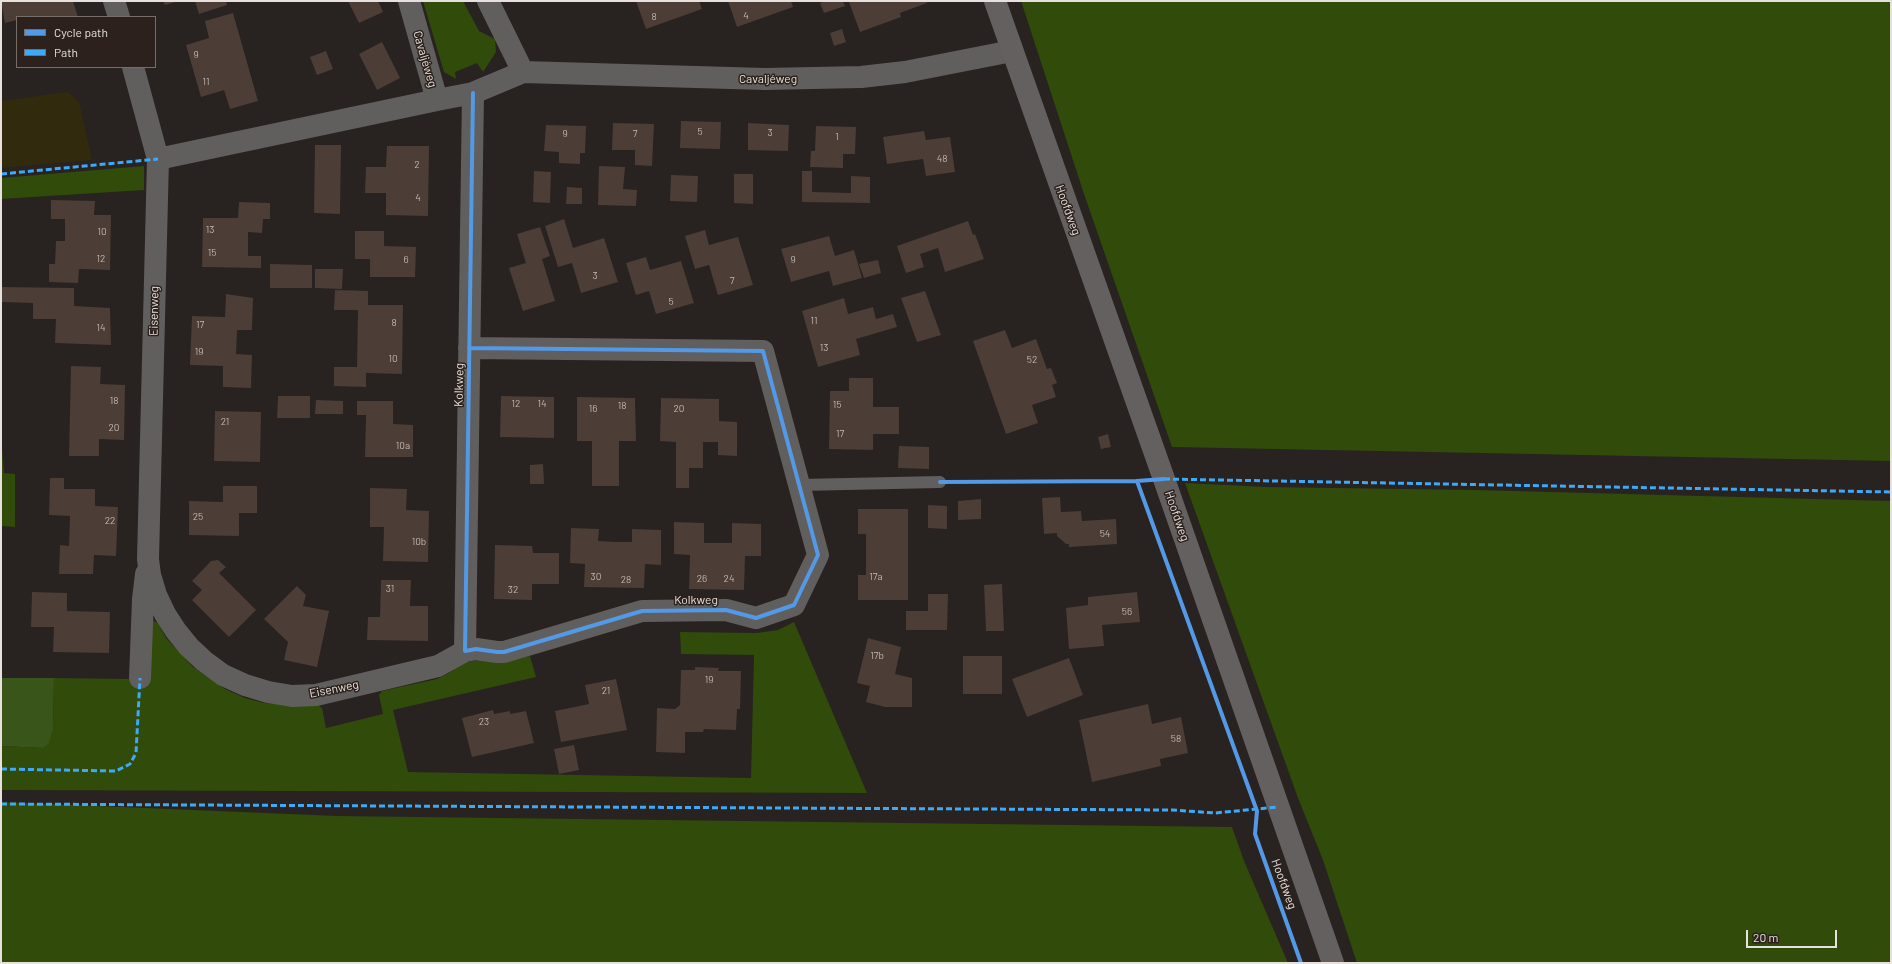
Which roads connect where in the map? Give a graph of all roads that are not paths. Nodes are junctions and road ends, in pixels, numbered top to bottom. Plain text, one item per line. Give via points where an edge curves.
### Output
1 (114, 1) edge
2 (409, 1) edge
3 (488, 1) edge
4 (995, 1) edge
5 (118, 16) edge
6 (1012, 51) junction
7 (132, 68) edge
8 (523, 72) junction
9 (473, 93) junction
10 (437, 100) junction
11 (158, 159) junction
12 (470, 348) junction
13 (940, 482) dead end
14 (800, 485) junction
15 (148, 559) junction
16 (465, 651) junction
17 (140, 678) dead end
18 (1333, 963) edge

1 - 5 street
2 - 10 street, Cavaljéweg
3 - 8 street
4 - 6 street, Hoofdweg
6 - 8 street, Cavaljéweg via 905,72 861,77 758,79
6 - 18 street, Hoofdweg via 1162,471
7 - 11 street, Eisenweg
8 - 9 street, Cavaljéweg
9 - 10 street, Cavaljéweg
9 - 12 street, Kolkweg
10 - 11 street
11 - 15 street, Eisenweg
12 - 14 street, Kolkweg via 763,352
12 - 16 street, Kolkweg
13 - 14 lane
14 - 16 street, Kolkweg via 818,555 794,605 756,618 726,610 642,611 504,652 476,649
15 - 16 street, Eisenweg via 156,595 176,631 189,647 223,675 262,690 292,696 316,695 438,666
15 - 17 street, Eisenweg via 143,599

